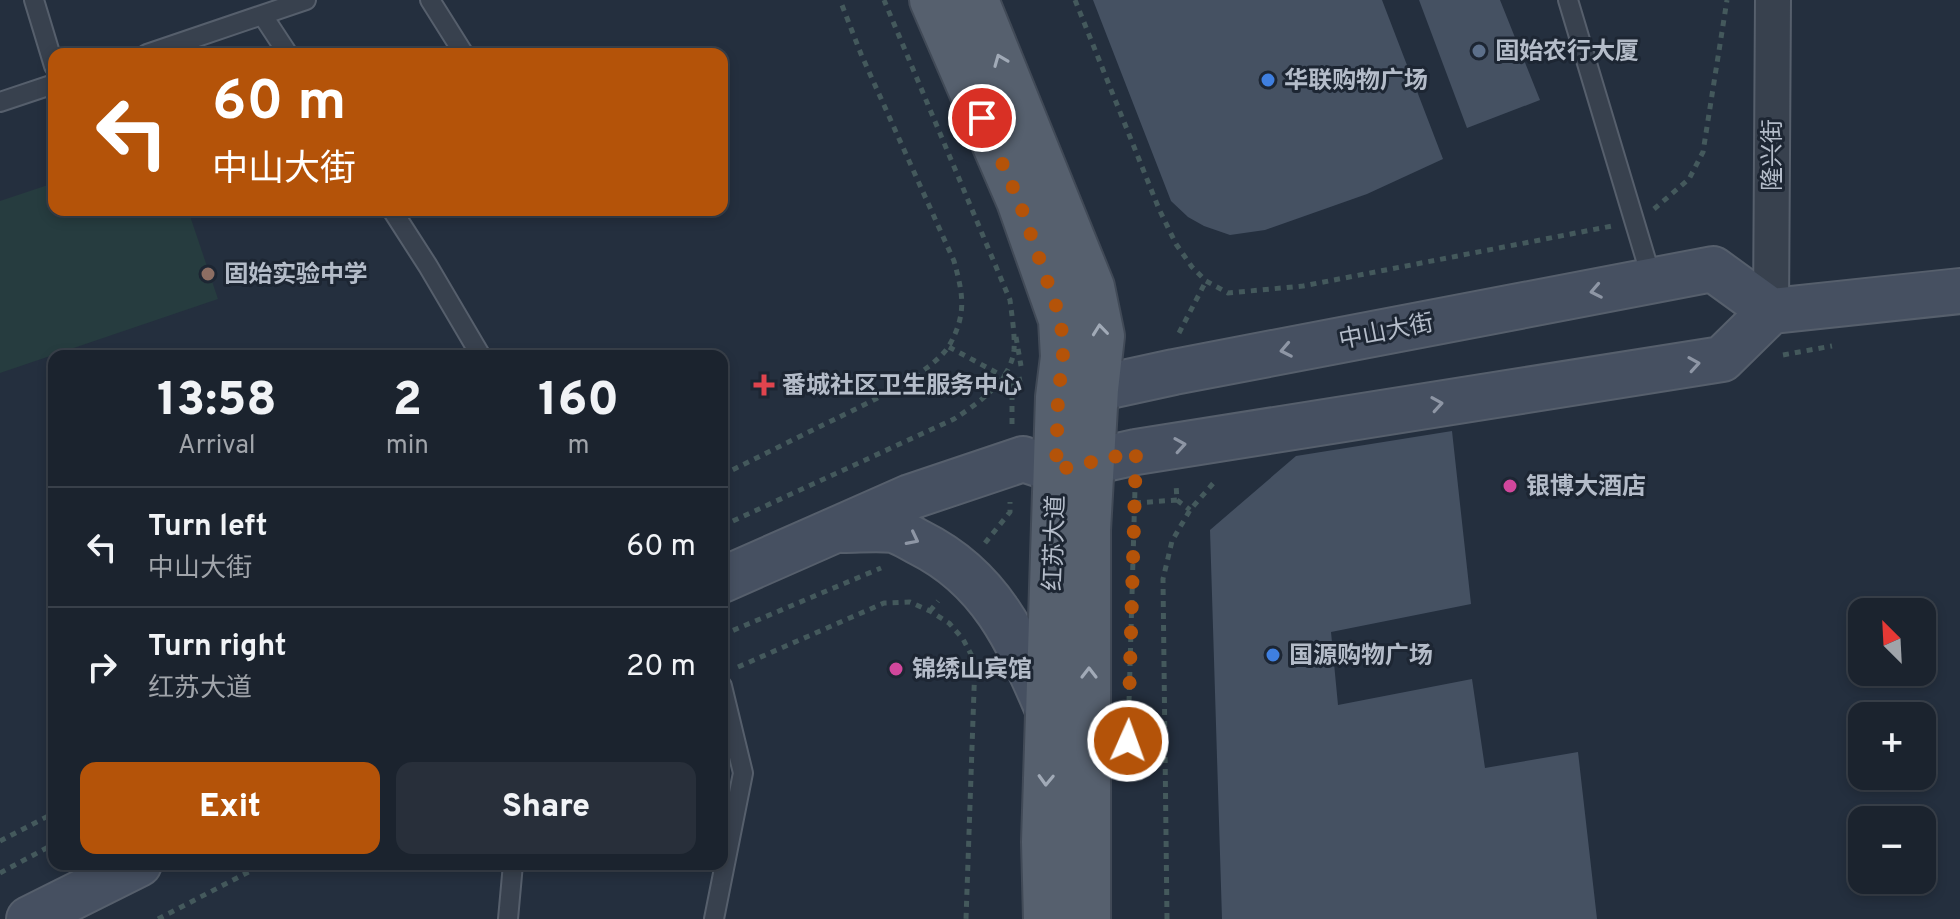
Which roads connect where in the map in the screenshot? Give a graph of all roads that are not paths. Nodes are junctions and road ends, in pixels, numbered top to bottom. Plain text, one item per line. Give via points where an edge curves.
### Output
1 (34, 0) edge
2 (306, 0) edge
3 (430, 0) edge
4 (932, 0) edge
5 (976, 0) edge
6 (1568, 0) edge
7 (1773, 0) edge
8 (263, 16) junction
9 (49, 48) edge
10 (165, 48) edge
11 (284, 48) edge
12 (460, 48) edge
13 (48, 86) edge
14 (0, 102) edge
15 (396, 216) edge
16 (1652, 280) junction
17 (1960, 291) edge
18 (1771, 311) junction
19 (477, 350) edge
20 (1077, 393) junction
21 (1057, 464) junction
22 (837, 530) junction
23 (728, 577) edge
24 (1048, 710) junction
25 (728, 711) edge
26 (728, 849) edge
27 (127, 870) edge
28 (512, 870) edge
29 (724, 870) edge
30 (29, 919) edge
31 (508, 919) edge
32 (714, 919) edge
33 (1046, 919) edge
34 (1088, 919) edge

1 - 9 lane
2 - 8 lane
3 - 12 lane
4 - 20 main road, 红苏大道 via 1019,201 1061,320 1063,357
20 -> 5 main road, 红苏大道 via 1102,336 1092,287
6 - 16 lane
7 - 18 street, 隆兴街
8 - 10 lane
8 - 11 lane
13 - 14 lane
15 - 19 lane
16 - 18 main road, 中山大街 via 1713,269
16 -> 20 main road, 中山大街
17 - 18 main road
21 -> 18 main road via 1722,359
20 - 21 main road, 红苏大道
21 - 22 main road via 910,497
21 - 24 main road, 红苏大道
34 -> 21 main road, 红苏大道 via 1088,530
22 - 23 main road
22 -> 24 main road via 895,530 963,570 990,598 1020,646
24 -> 33 main road, 红苏大道
25 - 26 lane via 743,773
27 - 30 main road
28 - 31 lane
29 - 32 lane

